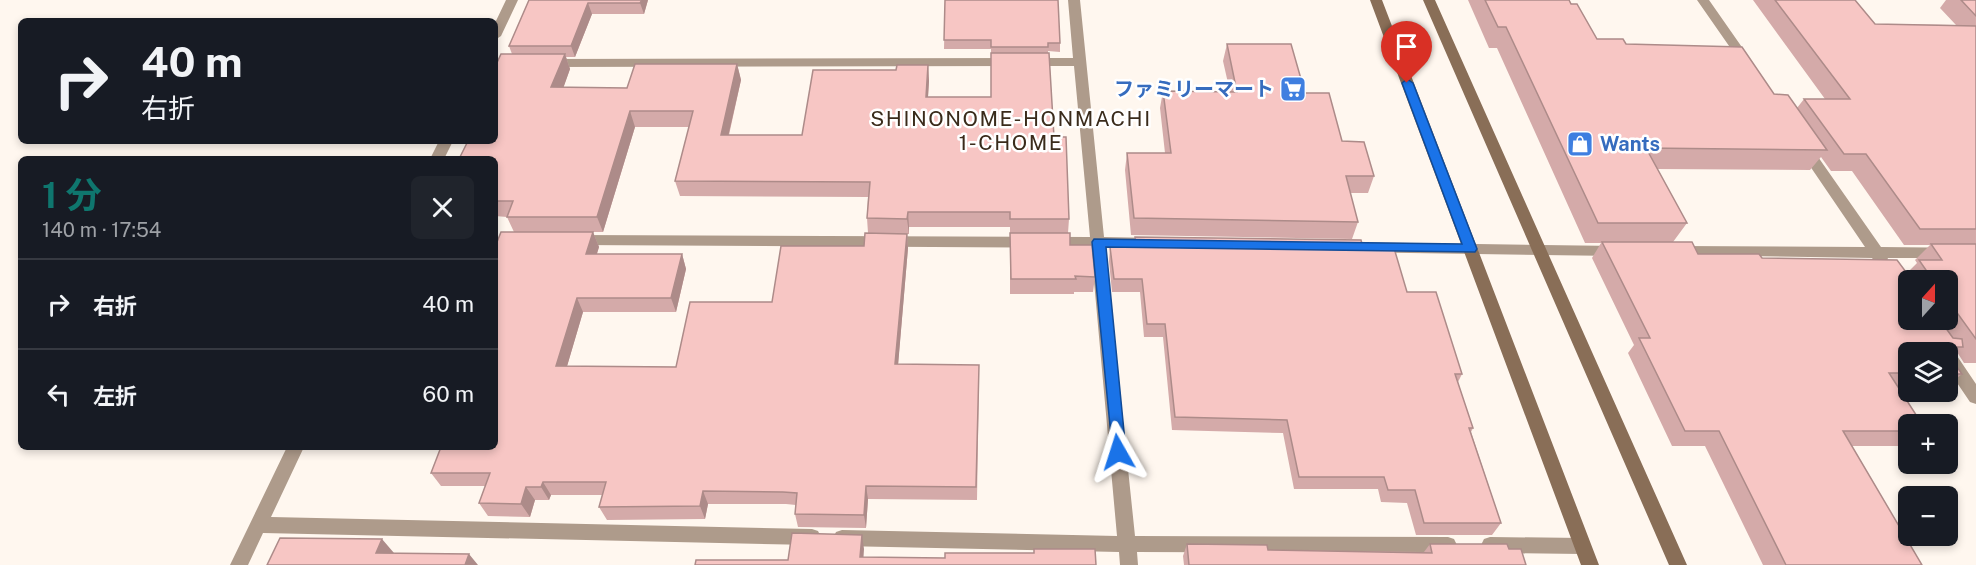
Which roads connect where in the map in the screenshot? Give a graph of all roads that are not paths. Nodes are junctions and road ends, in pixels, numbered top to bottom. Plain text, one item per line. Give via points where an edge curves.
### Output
1 (512, 0) edge
2 (1074, 0) edge
3 (1376, 0) edge
4 (1429, 0) edge
5 (1703, 0) edge
6 (498, 30) edge
7 (1079, 62) junction
8 (531, 63) edge
9 (1757, 78) edge
10 (1797, 136) edge
11 (566, 240) edge
12 (1098, 242) junction
13 (1170, 243) edge
14 (1326, 246) edge
15 (1470, 249) junction
16 (1539, 250) junction
17 (1632, 251) edge
18 (1667, 251) edge
19 (1877, 253) junction
20 (1976, 253) edge
21 (1889, 271) edge
22 (1958, 371) edge
23 (1976, 397) edge
24 (294, 450) edge
25 (257, 525) junction
26 (1127, 544) junction
27 (1582, 546) junction
28 (239, 565) edge
29 (1129, 565) edge
30 (1590, 565) edge
31 (1678, 565) edge

1 - 6 street
2 - 7 street
3 - 15 street
4 - 16 street
5 - 9 street
7 - 8 street
7 - 12 street
10 - 19 street
11 - 12 street
12 - 13 street
12 - 26 street
14 - 15 street
15 - 16 street
15 - 27 street
16 - 17 street
16 - 31 street
18 - 19 street
19 - 20 street
19 - 21 street
22 - 23 street
24 - 25 street
25 - 26 street
25 - 28 street
26 - 27 street
26 - 29 street
27 - 30 street

